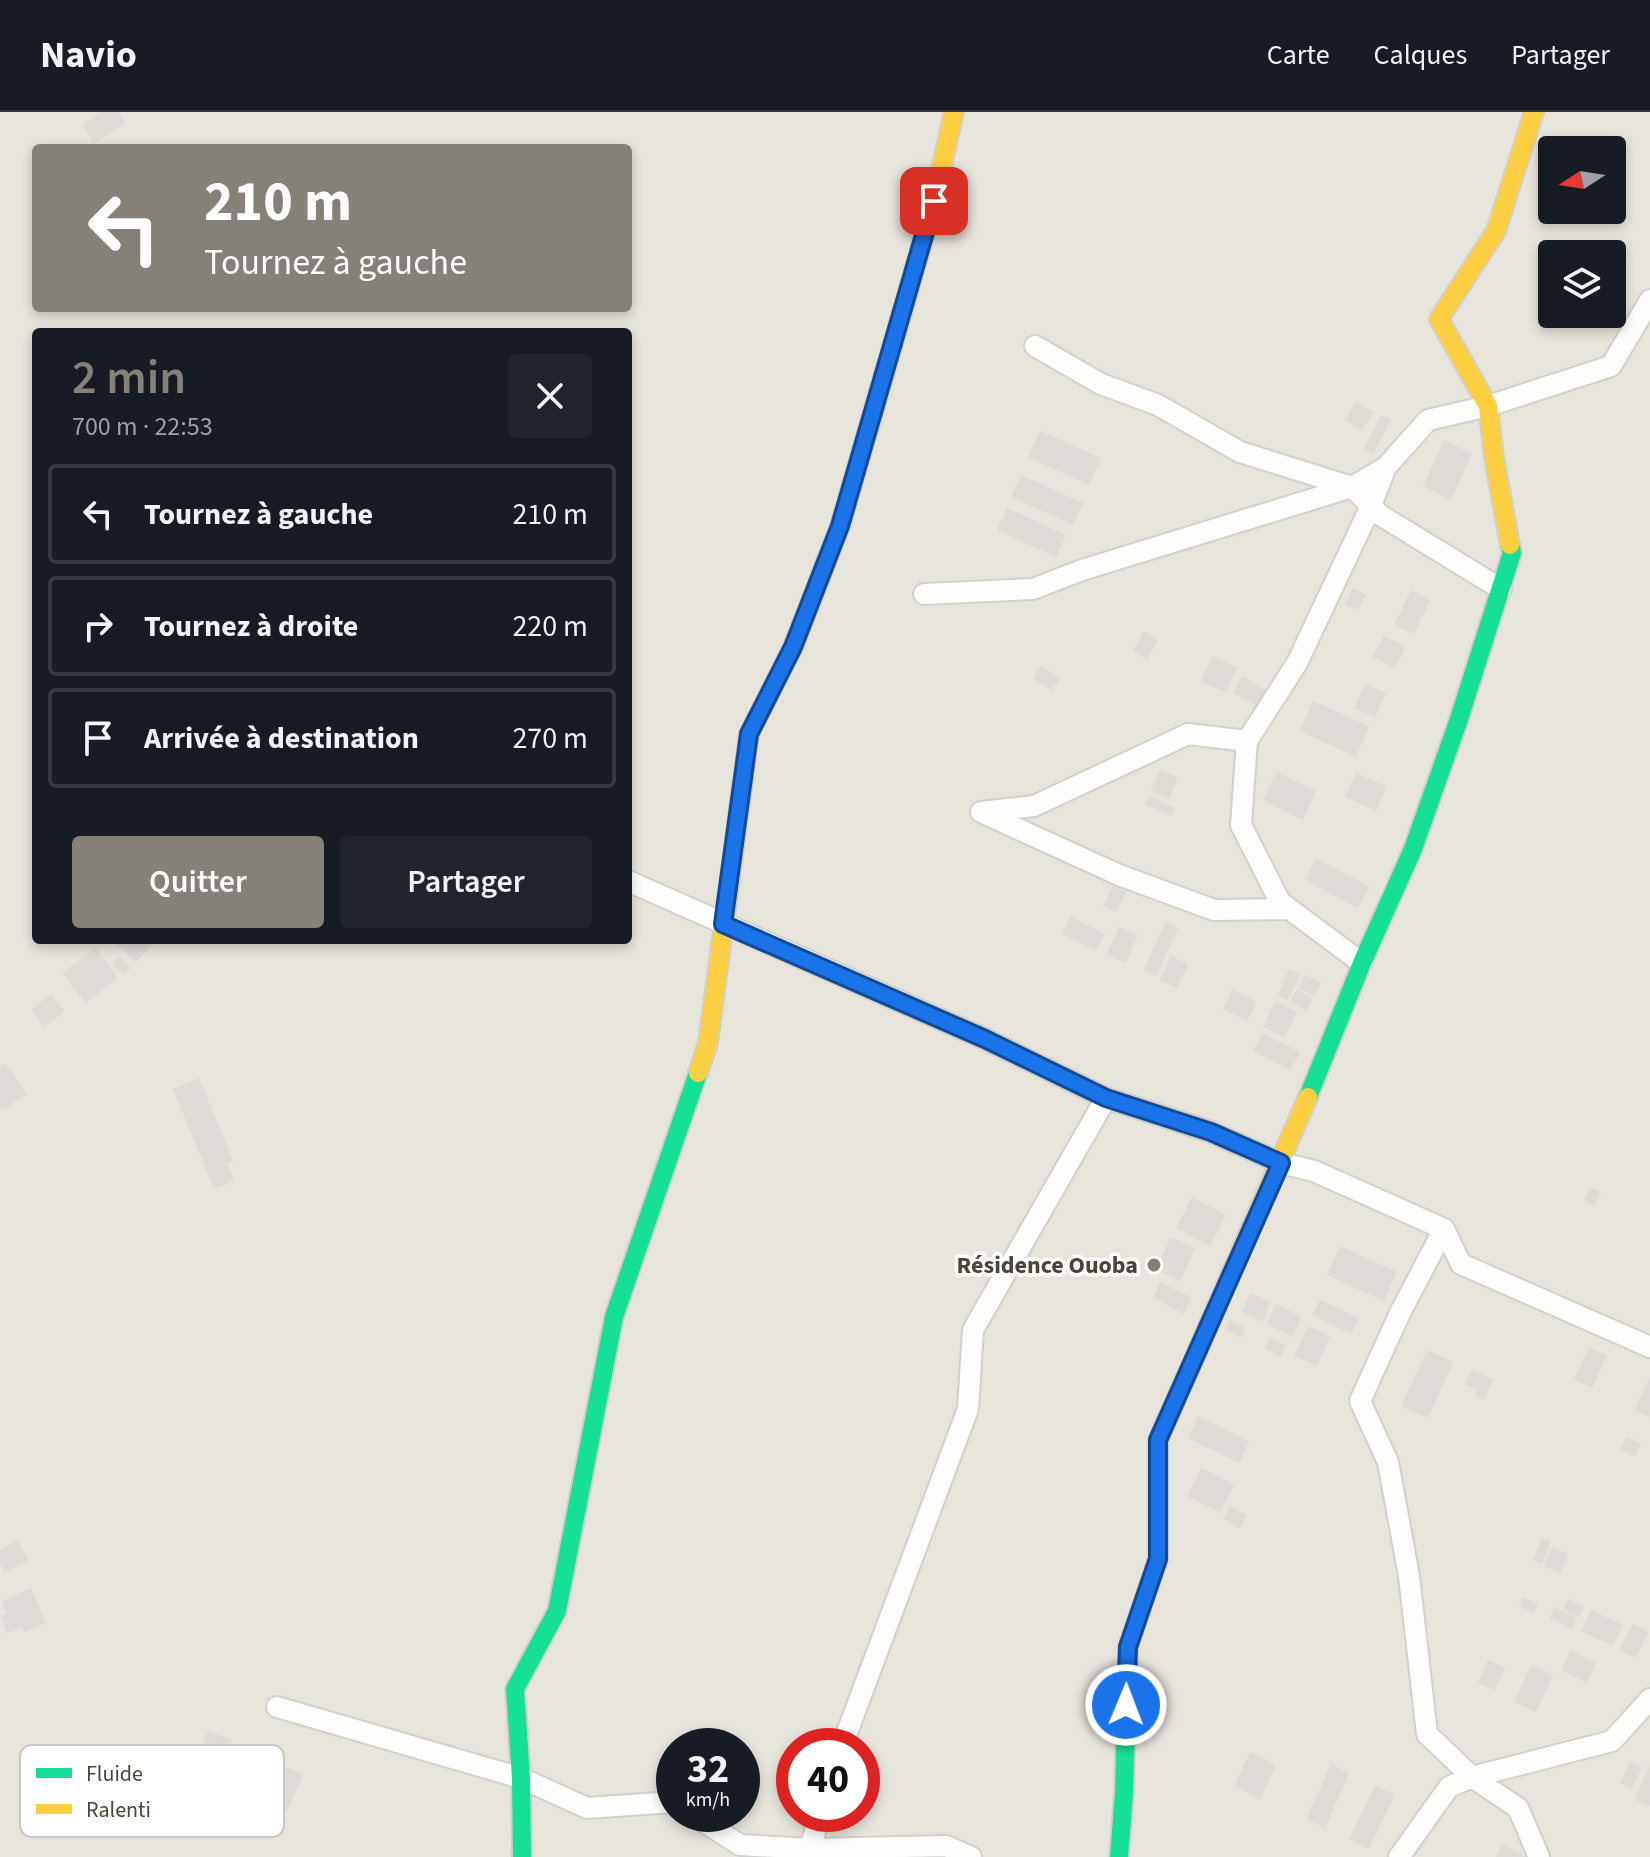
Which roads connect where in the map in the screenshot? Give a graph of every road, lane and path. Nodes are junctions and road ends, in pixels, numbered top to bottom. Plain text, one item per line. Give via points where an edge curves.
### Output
1 (954, 112) edge
2 (1534, 112) edge
3 (1650, 300) edge
4 (1035, 346) dead end
5 (1488, 406) junction
6 (1386, 467) junction
7 (1352, 487) junction
8 (1371, 506) junction
9 (1501, 589) junction
10 (924, 594) dead end
11 (1247, 741) junction
12 (632, 883) edge
13 (1289, 909) junction
14 (723, 924) junction
15 (1362, 963) junction
16 (1106, 1098) junction
17 (1281, 1163) junction
18 (1444, 1229) junction
19 (1650, 1347) edge
20 (1650, 1699) edge
21 (277, 1707) dead end
22 (849, 1728) edge
23 (1472, 1777) junction
24 (521, 1778) junction
25 (656, 1803) edge
26 (720, 1832) edge
27 (815, 1832) edge
28 (810, 1849) junction
29 (522, 1857) edge
30 (971, 1857) edge
31 (1119, 1857) edge
32 (1399, 1857) edge
33 (1539, 1857) edge

1 - 14 street via 934,201 840,526 793,647 749,734
2 - 5 street via 1496,231 1439,319
3 - 5 street via 1611,366
4 - 7 street via 1101,384 1158,405 1240,452
5 - 6 street via 1428,420
5 - 9 street via 1512,553
6 - 7 street
6 - 8 street
7 - 8 street
7 - 10 street via 1033,589
8 - 9 street
8 - 11 street via 1297,663
9 - 15 street via 1413,849
11 - 13 street via 1241,825 1280,902
11 - 13 street via 1188,734 1034,806 981,812 1119,875 1214,910
12 - 14 street
13 - 15 street
14 - 16 street
14 - 24 street via 708,1043 614,1317 557,1611 515,1689
15 - 17 street
16 - 17 street via 1211,1132
16 - 22 street via 973,1330 968,1409
17 - 18 street via 1314,1171
17 - 31 street via 1158,1440 1158,1559 1128,1647
18 - 19 street via 1461,1264
18 - 23 street via 1360,1401 1388,1462 1409,1576 1427,1734
20 - 23 street via 1612,1741
21 - 24 street
23 - 32 street via 1449,1787
23 - 33 street via 1518,1808
24 - 25 street via 587,1808
24 - 29 street
26 - 28 street via 740,1845
27 - 28 street
28 - 30 street via 946,1846

